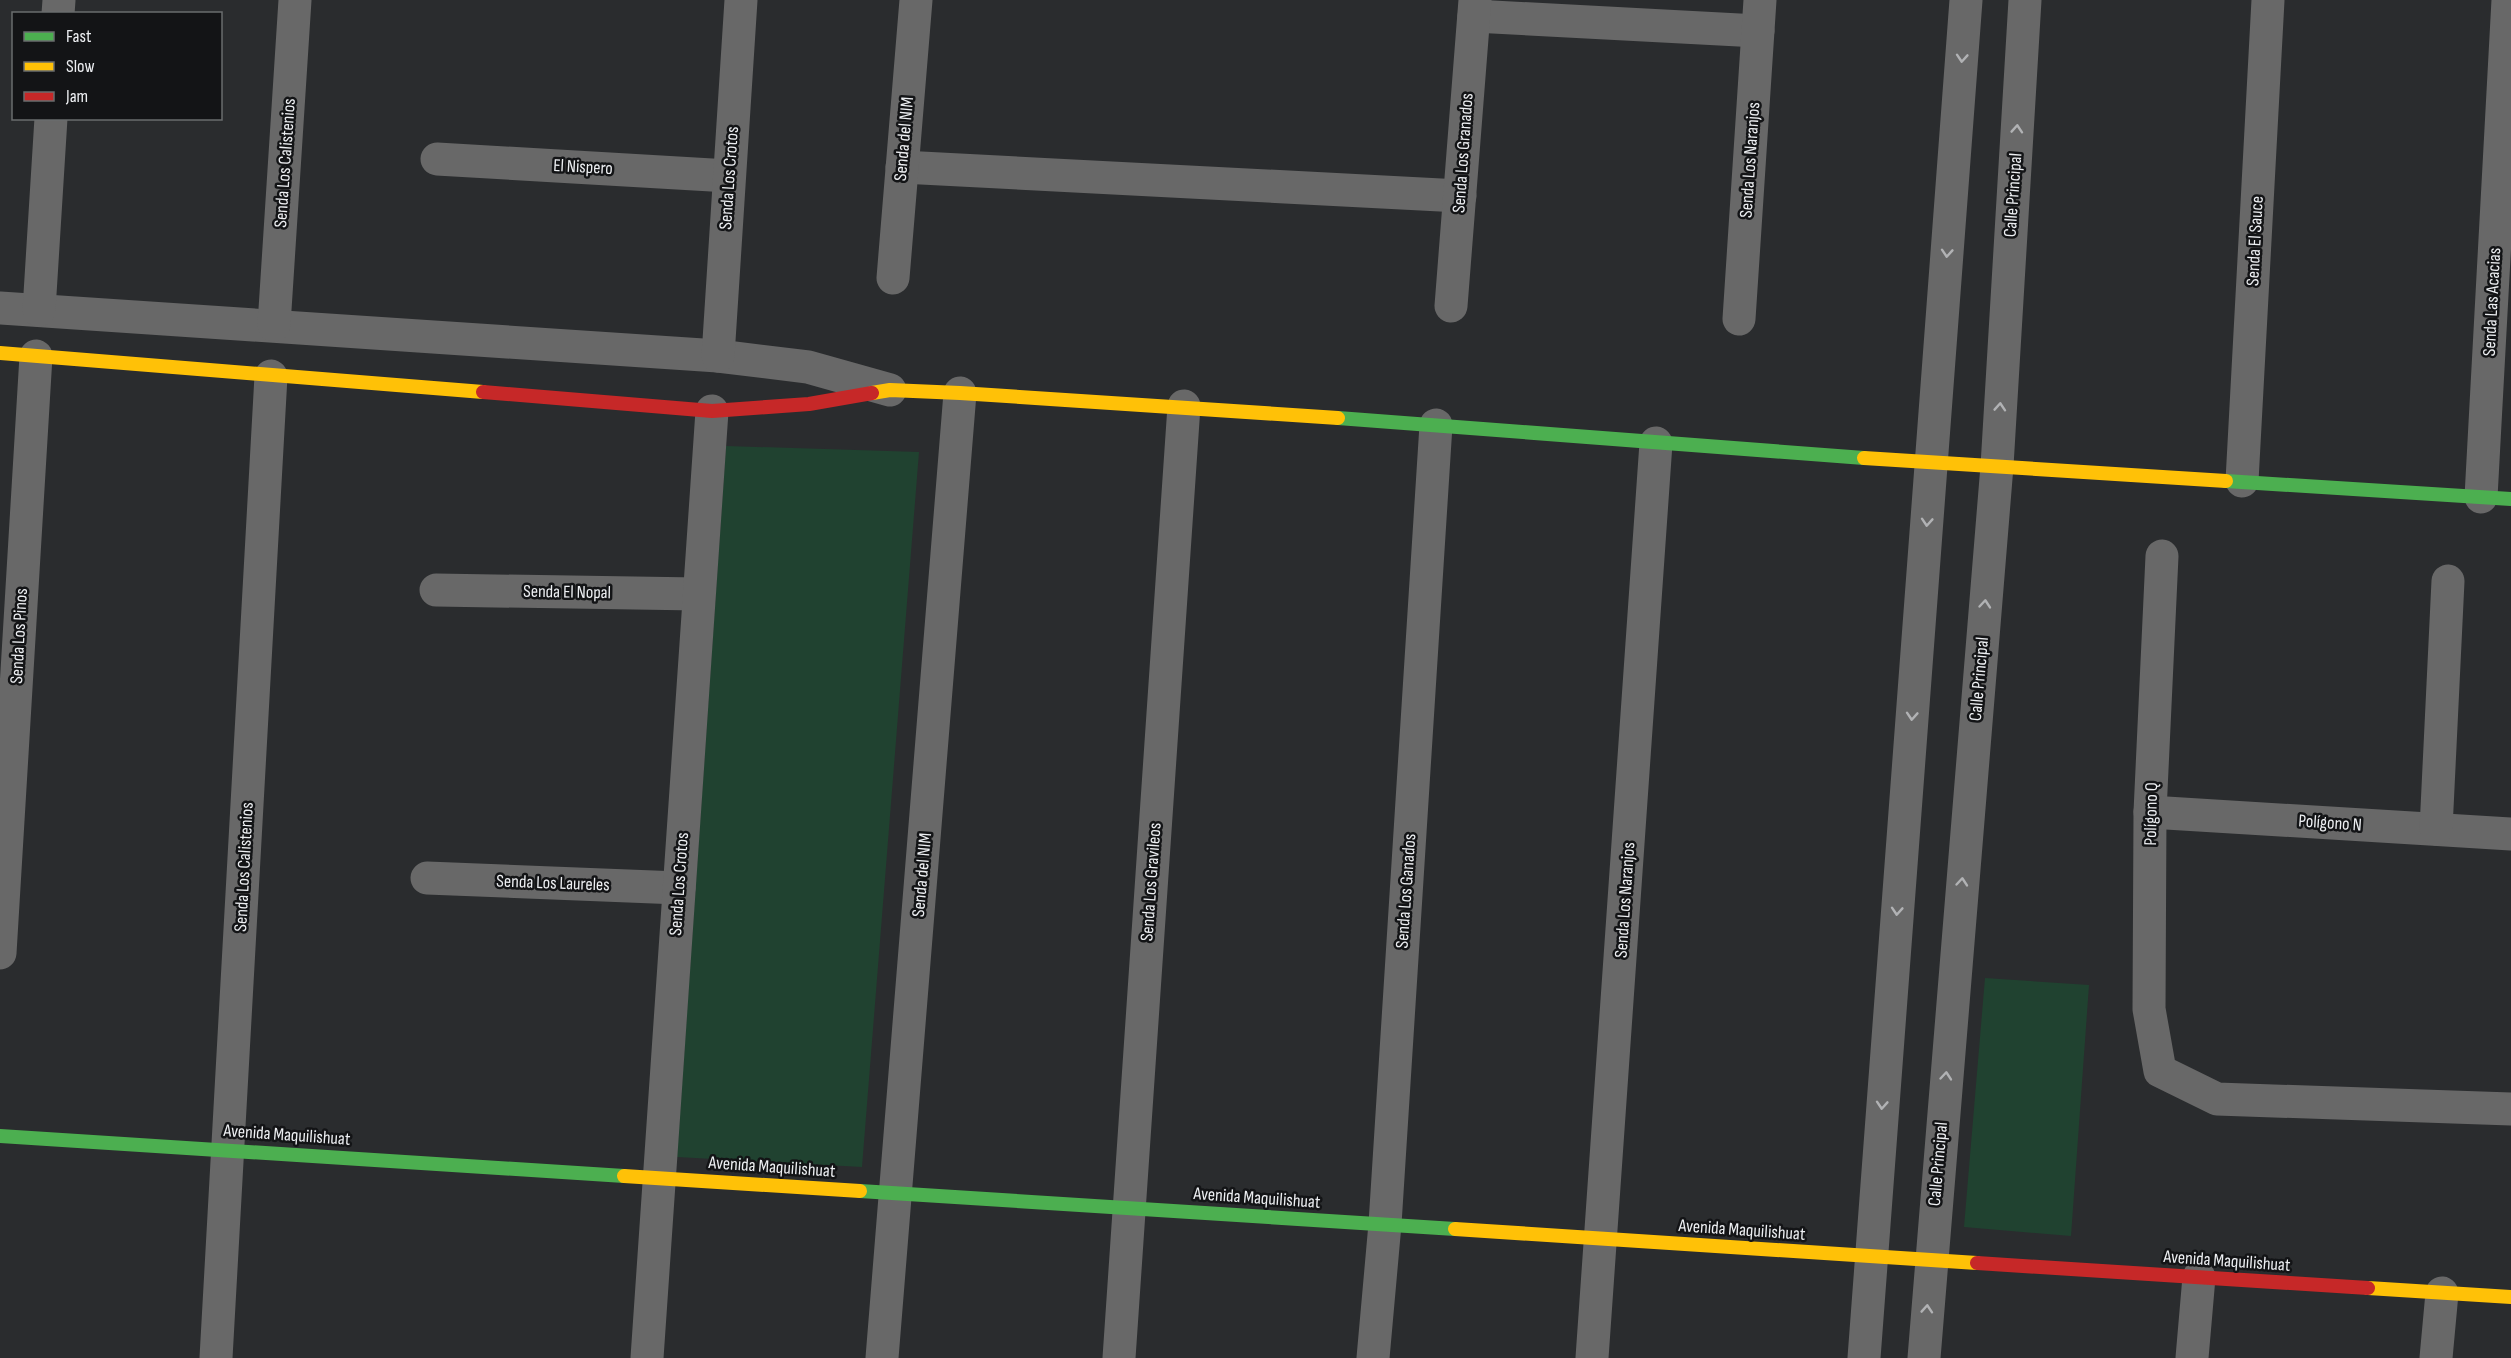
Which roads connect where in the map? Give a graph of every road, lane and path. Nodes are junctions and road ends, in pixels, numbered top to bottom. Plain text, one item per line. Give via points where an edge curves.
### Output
1 (295, 0) edge
2 (741, 0) edge
3 (916, 0) edge
4 (1966, 0) edge
5 (2025, 0) edge
6 (2268, 0) edge
7 (2508, 0) edge
8 (1474, 8) edge
9 (1759, 15) edge
10 (51, 120) edge
11 (437, 159) dead end
12 (902, 167) junction
13 (729, 176) junction
14 (1460, 196) junction
15 (893, 278) dead end
16 (1451, 306) dead end
17 (0, 308) edge
18 (39, 310) junction
19 (1739, 319) dead end
20 (274, 325) junction
21 (0, 353) edge
22 (36, 356) junction
23 (718, 356) junction
24 (271, 376) junction
25 (890, 390) junction
26 (960, 393) junction
27 (1184, 406) junction
28 (712, 411) junction
29 (1436, 425) junction
30 (1656, 443) junction
31 (1932, 463) junction
32 (1997, 466) junction
33 (2242, 481) junction
34 (2496, 498) edge
35 (2162, 556) dead end
36 (2448, 581) dead end
37 (436, 590) dead end
38 (699, 594) junction
39 (2150, 812) junction
40 (2436, 829) junction
41 (2511, 834) edge
42 (427, 878) dead end
43 (679, 888) junction
44 (0, 953) edge
45 (2511, 1109) edge
46 (0, 1136) edge
47 (228, 1149) junction
48 (660, 1177) junction
49 (896, 1193) junction
50 (1129, 1208) junction
51 (1385, 1224) junction
52 (1601, 1238) junction
53 (1871, 1256) junction
54 (1930, 1260) junction
55 (2199, 1277) junction
56 (2442, 1293) junction
57 (2511, 1297) edge
58 (216, 1358) edge
59 (647, 1358) edge
60 (882, 1358) edge
61 (1119, 1358) edge
62 (1373, 1358) edge
63 (1592, 1358) edge
64 (1864, 1358) edge
65 (1924, 1358) edge
66 (2192, 1358) edge
67 (2436, 1358) edge

1 - 20 street, Senda Los Calistenios
2 - 13 street, Senda Los Crotos
3 - 12 street, Senda del NIM
4 -> 31 street
32 -> 5 street, Calle Principal
6 - 33 street, Senda El Sauce
7 - 34 street, Senda Las Acacias
8 - 9 street
8 - 14 street, Senda Los Granados
9 - 19 street, Senda Los Naranjos
10 - 18 street
11 - 13 street, El Nispero
12 - 14 street
12 - 15 street, Senda del NIM
13 - 23 street, Senda Los Crotos
14 - 16 street, Senda Los Granados
17 - 18 street
18 - 20 street
20 - 23 street
21 - 22 street
22 - 24 street
22 - 44 street, Senda Los Pinos
23 - 25 street via 808,367
24 - 28 street
24 - 47 street, Senda Los Calistenios
25 - 26 street
25 - 28 street via 809,405
26 - 27 street
26 - 49 street, Senda del NIM
27 - 29 street
27 - 50 street, Senda Los Gravileos
28 - 38 street, Senda Los Crotos
29 - 30 street
29 - 51 street, Senda Los Ganados
30 - 31 street
30 - 52 street, Senda Los Naranjos
31 - 32 street
31 -> 53 street
32 - 33 street
54 -> 32 street, Calle Principal
33 - 34 street
35 - 39 street, Polígono Q
36 - 40 street
37 - 38 street, Senda El Nopal
38 - 43 street, Senda Los Crotos
39 - 40 street, Polígono N
39 - 45 street, Polígono Q via 2149,1009 2160,1071 2217,1099
40 - 41 street, Polígono N
42 - 43 street, Senda Los Laureles
43 - 48 street, Senda Los Crotos
46 - 47 street, Avenida Maquilishuat
47 - 48 street, Avenida Maquilishuat
47 - 58 street, Senda Los Calistenios
48 - 49 street, Avenida Maquilishuat
48 - 59 street, Senda Los Crotos
49 - 50 street, Avenida Maquilishuat
49 - 60 street, Senda del NIM
50 - 51 street, Avenida Maquilishuat
50 - 61 street, Senda Los Gravileos
51 - 52 street, Avenida Maquilishuat
51 - 62 street, Senda Los Ganados
52 - 53 street, Avenida Maquilishuat
52 - 63 street, Senda Los Naranjos
53 - 54 street, Avenida Maquilishuat
53 - 64 street
54 - 55 street, Avenida Maquilishuat
65 -> 54 street, Calle Principal
55 - 56 street, Avenida Maquilishuat
55 - 66 street
56 - 57 street, Avenida Maquilishuat
56 - 67 street

